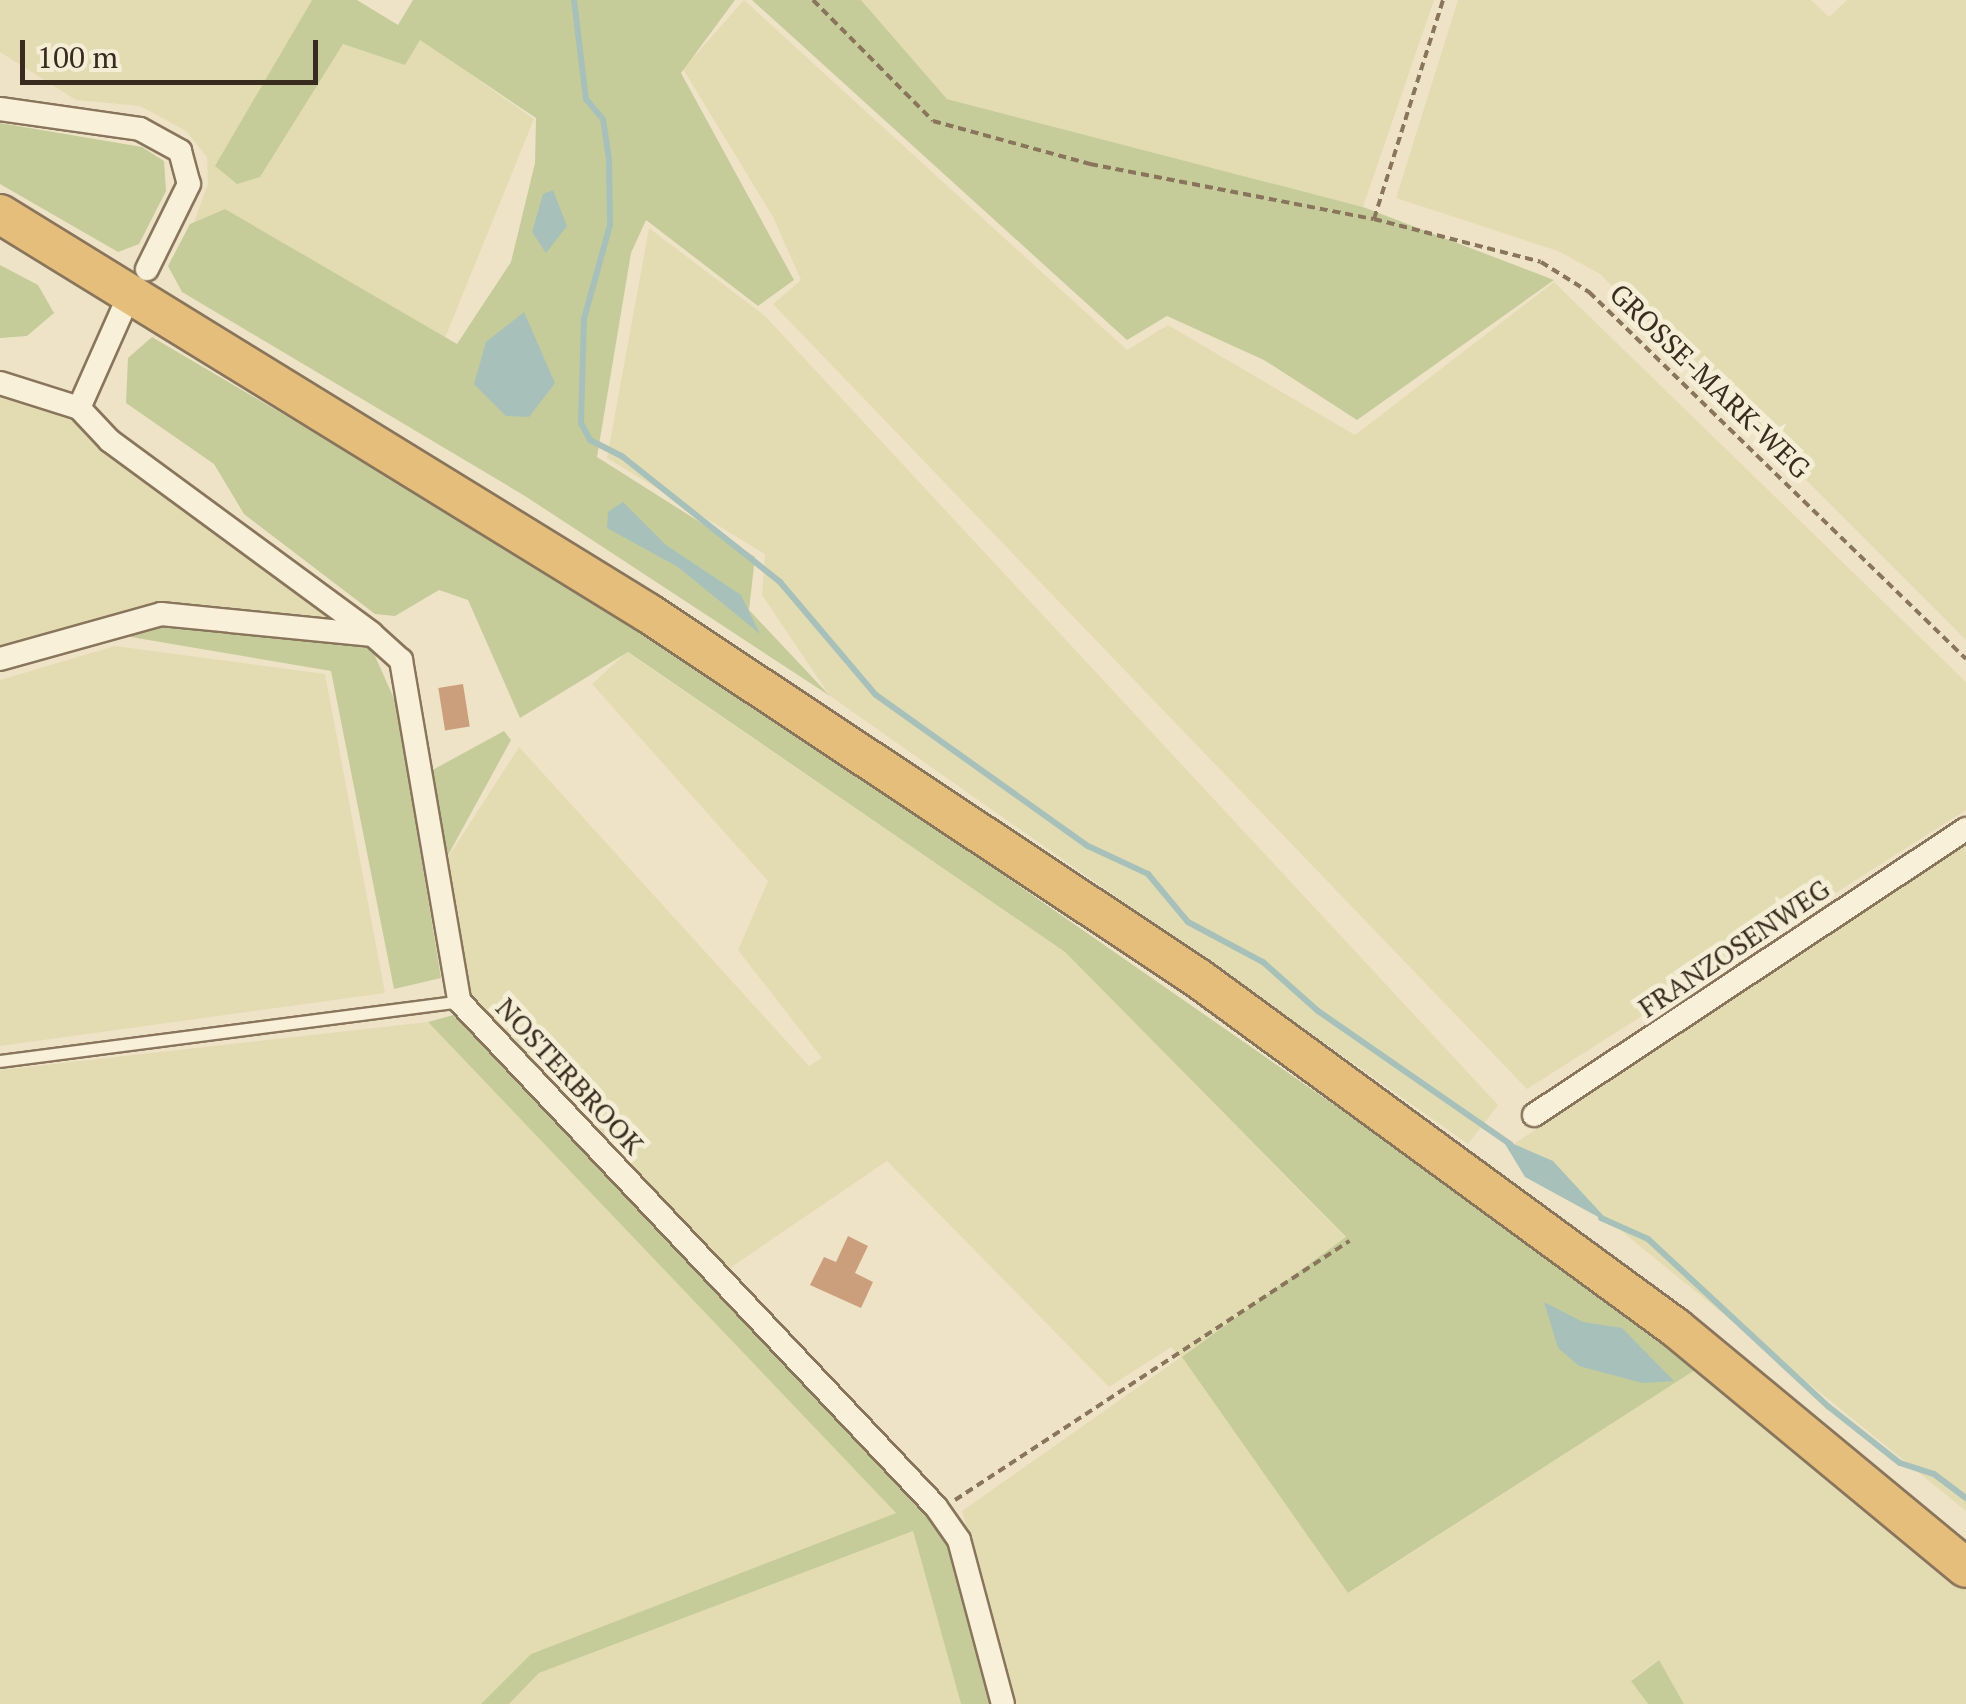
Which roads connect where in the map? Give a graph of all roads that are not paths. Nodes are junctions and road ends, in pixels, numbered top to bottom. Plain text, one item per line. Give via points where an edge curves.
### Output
1 (0, 110) edge
2 (0, 214) edge
3 (147, 268) dead end
4 (124, 307) dead end
5 (0, 383) edge
6 (79, 408) junction
7 (374, 635) junction
8 (0, 659) edge
9 (1966, 829) edge
10 (458, 1001) junction
11 (0, 1061) edge
12 (1534, 1115) dead end
13 (1966, 1568) edge
14 (1003, 1704) edge

1 - 3 street via 140,129 180,151 189,184
2 - 13 highway via 648,613 1182,967 1676,1328
4 - 6 street
5 - 6 street
6 - 7 street, NOSTERBROOK via 110,441
7 - 8 street via 161,614
7 - 10 street, NOSTERBROOK via 401,660
9 - 12 street, FRANZOSENWEG
10 - 11 lane
10 - 14 street, NOSTERBROOK via 939,1512 959,1540

